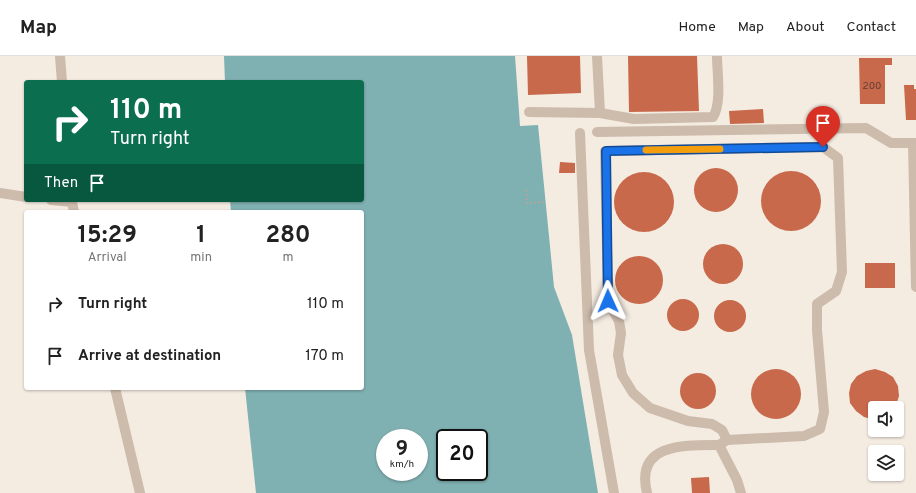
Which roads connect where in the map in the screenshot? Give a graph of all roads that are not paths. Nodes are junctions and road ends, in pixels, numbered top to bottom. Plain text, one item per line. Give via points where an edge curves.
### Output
1 (60, 56) edge
2 (717, 56) edge
3 (598, 57) edge
4 (62, 80) edge
5 (529, 112) dead end
6 (600, 113) junction
7 (597, 132) dead end
8 (580, 134) dead end
9 (915, 143) edge
10 (0, 193) edge
11 (24, 197) edge
12 (59, 202) edge
13 (72, 205) edge
14 (915, 218) edge
15 (916, 287) edge
16 (116, 390) edge
17 (723, 442) junction
18 (140, 493) edge
19 (614, 493) edge
20 (647, 493) edge
21 (741, 493) edge

1 - 4 street
2 - 6 street via 718,102 713,117 634,120
3 - 6 street
5 - 6 street
7 - 9 street via 866,128 890,143
8 - 19 street via 589,350
9 - 14 street
10 - 11 street
12 - 13 street
14 - 15 street
16 - 18 street
17 - 17 street via 804,436 820,429 824,412 817,304 836,291 842,272 838,158 823,147 606,151 608,301 619,322 621,333 618,355 622,375 633,393 650,408 688,421 712,424 722,430
17 - 20 street via 680,445 663,450 650,461 644,480
17 - 21 street

